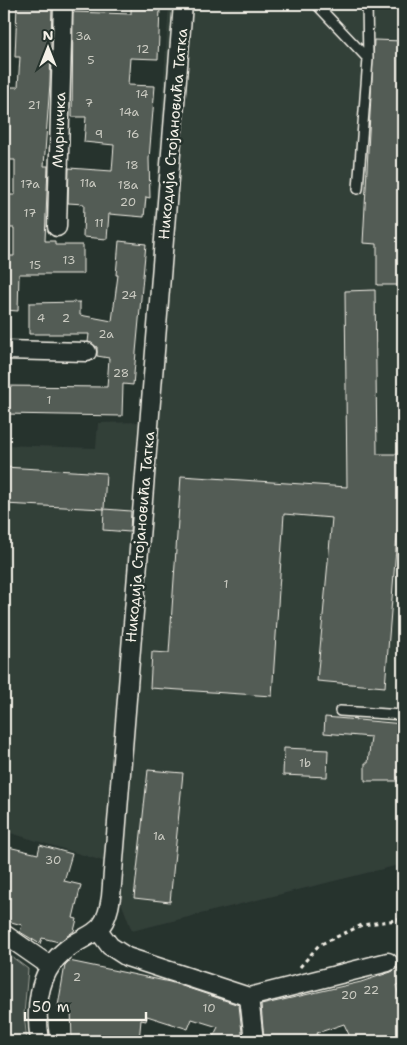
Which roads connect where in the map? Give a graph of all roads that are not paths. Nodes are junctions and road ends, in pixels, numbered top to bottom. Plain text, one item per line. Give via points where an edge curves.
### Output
1 (63, 4) edge
2 (183, 4) edge
3 (316, 4) edge
4 (367, 4) edge
5 (368, 59) junction
6 (358, 189) dead end
7 (57, 227) dead end
8 (4, 350) edge
9 (87, 352) dead end
10 (340, 711) dead end
11 (403, 715) edge
12 (98, 930) junction
13 (4, 934) edge
14 (388, 962) dead end
15 (50, 966) junction
16 (249, 997) junction
17 (40, 1041) edge
18 (254, 1041) edge

1 - 7 street, Мирничка
2 - 12 street, Никодија Стојановића Татка via 111,897 107,915
3 - 5 lane
4 - 5 lane
5 - 6 lane
8 - 9 street
10 - 11 lane
12 - 15 street via 64,951
12 - 16 street via 110,946 127,957
13 - 15 street
14 - 16 street
15 - 17 street via 39,996
16 - 18 street

